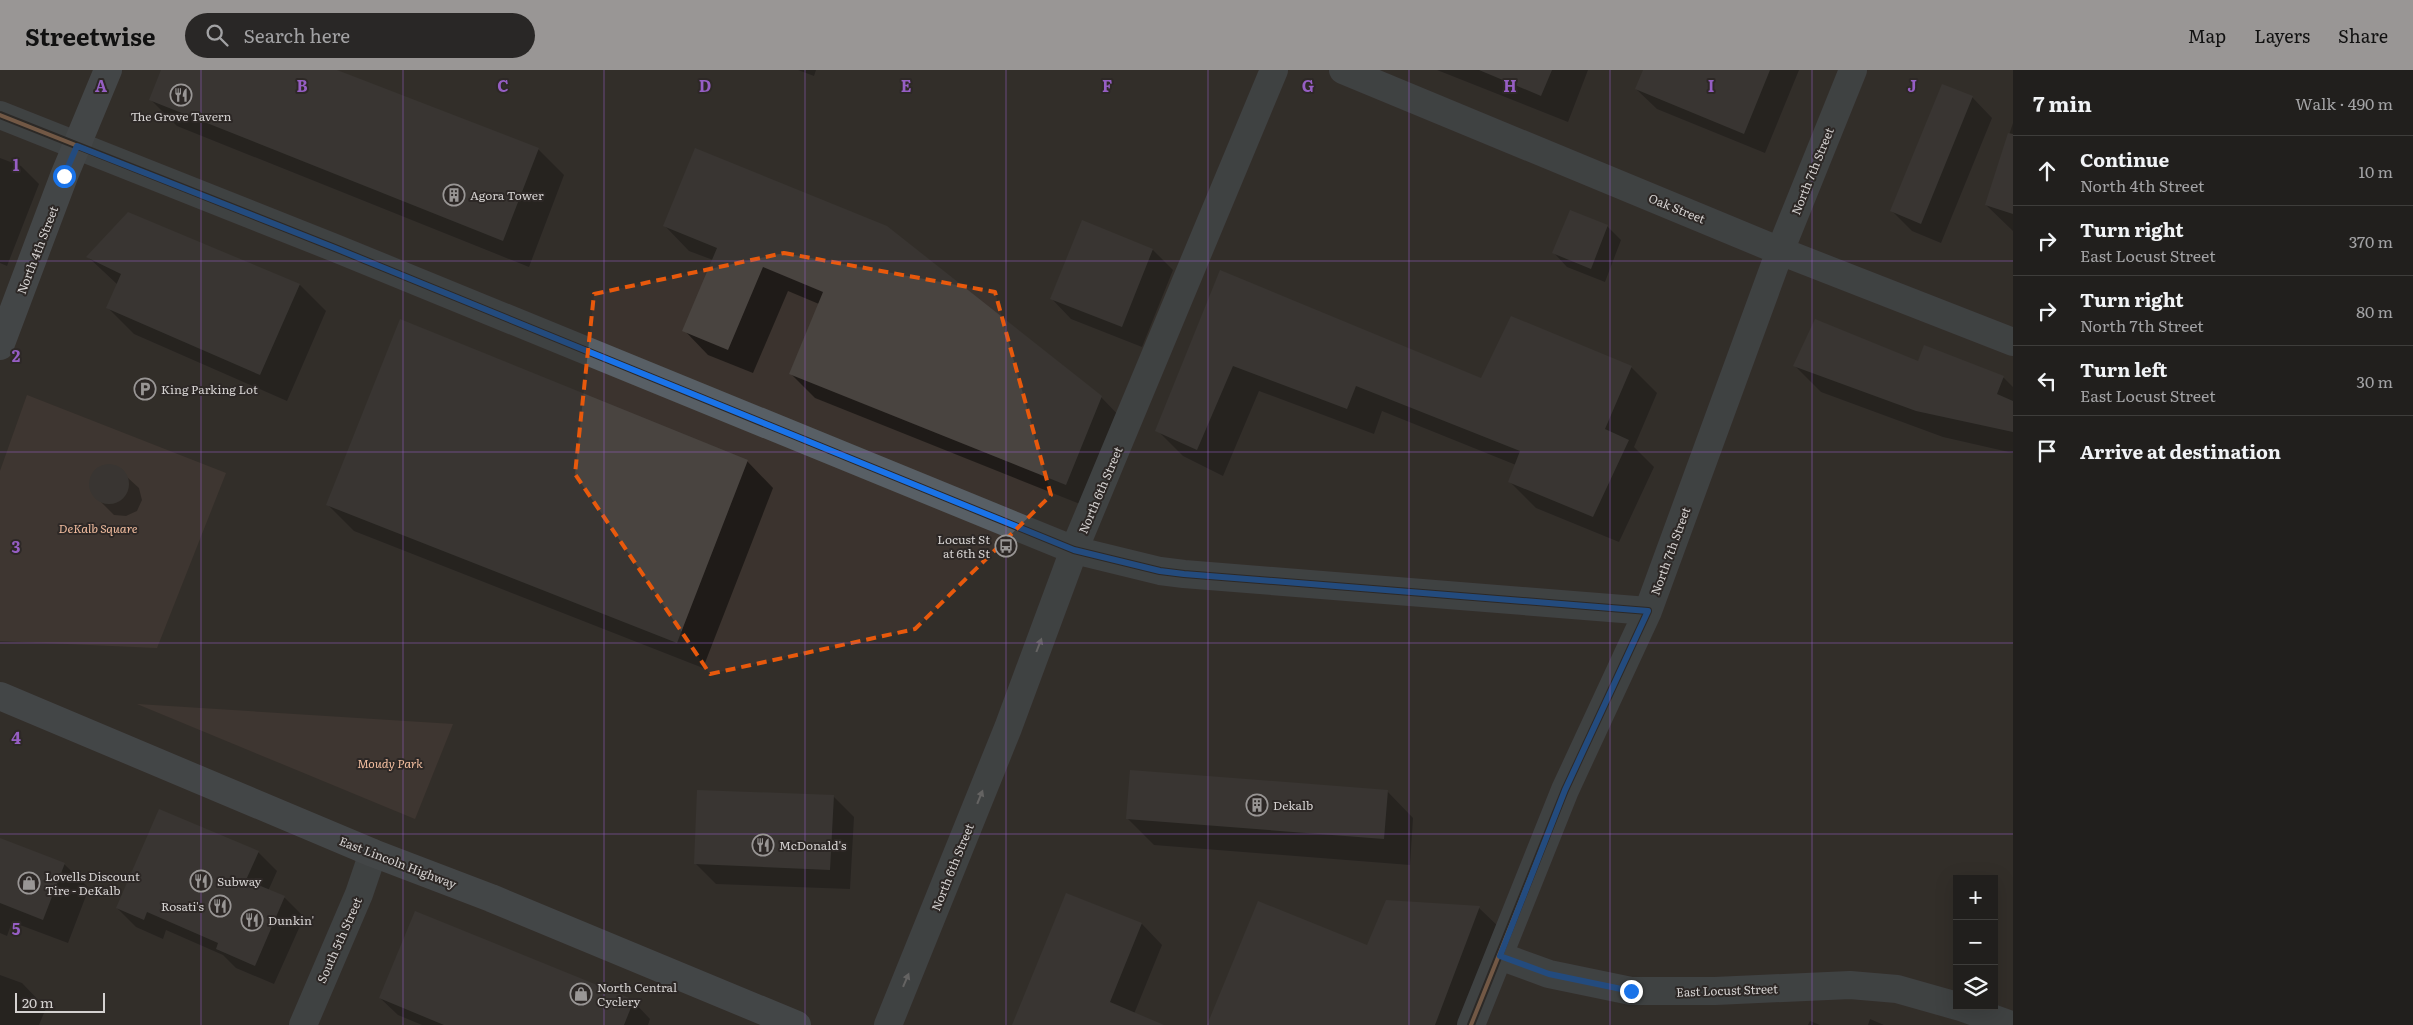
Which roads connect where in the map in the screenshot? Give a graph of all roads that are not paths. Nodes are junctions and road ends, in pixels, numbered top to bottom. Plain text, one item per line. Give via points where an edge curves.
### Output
1 (108, 70) edge
2 (1274, 70) edge
3 (1343, 70) edge
4 (1853, 70) edge
5 (0, 115) edge
6 (77, 146) junction
7 (1780, 251) junction
8 (2013, 342) edge
9 (0, 346) edge
10 (1074, 550) junction
11 (1648, 611) junction
12 (0, 696) edge
13 (373, 853) junction
14 (1500, 956) junction
15 (1953, 1005) edge
16 (1969, 1010) edge
17 (307, 1024) edge
18 (797, 1025) edge
19 (888, 1025) edge
20 (1471, 1025) edge
21 (2011, 1025) edge

1 - 6 main road, North 4th Street
2 - 10 street, North 6th Street
3 - 7 street, Oak Street
4 - 7 street, North 7th Street
5 - 6 street
6 - 9 main road, North 4th Street
6 - 10 street via 326,244
7 - 8 street, Oak Street
7 - 11 street, North 7th Street
10 - 11 street via 1184,574
19 -> 10 street, North 6th Street via 1008,728
11 - 14 street, North 7th Street via 1565,790
12 - 13 main road, East Lincoln Highway
13 - 17 street, South 5th Street
13 - 18 main road, East Lincoln Highway via 491,898
14 - 15 street, East Locust Street via 1549,974 1631,991 1850,985 1898,989
14 - 20 street, North 7th Street
16 - 21 street, East Locust Street

